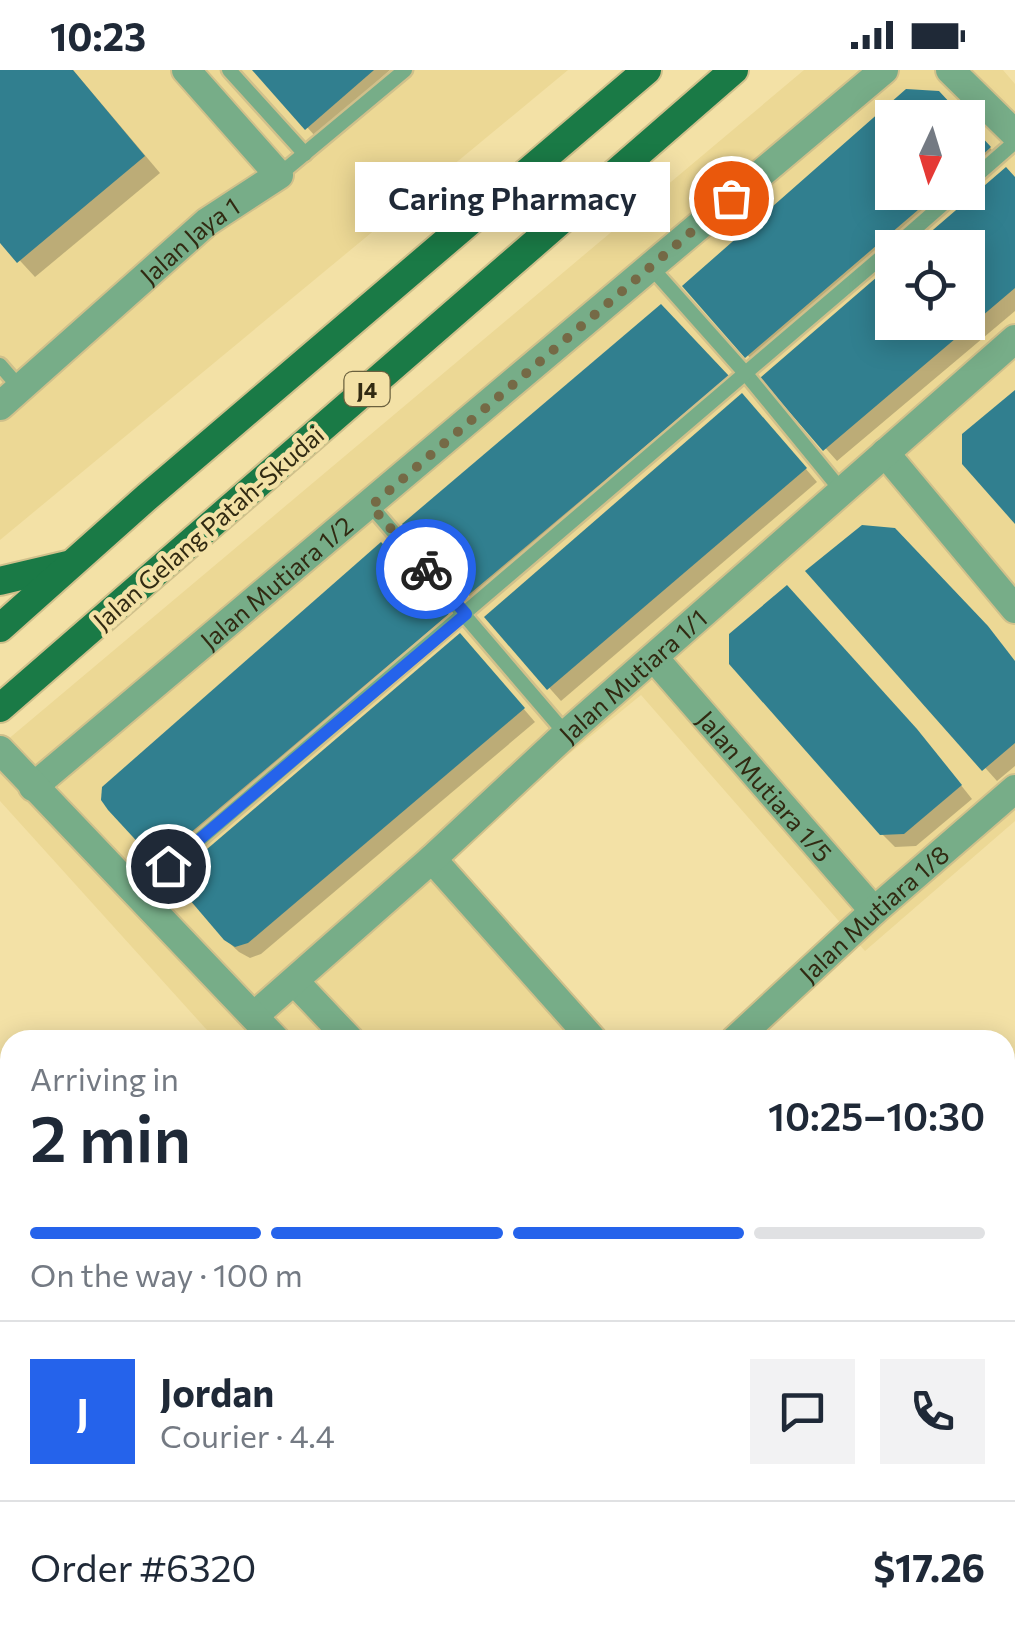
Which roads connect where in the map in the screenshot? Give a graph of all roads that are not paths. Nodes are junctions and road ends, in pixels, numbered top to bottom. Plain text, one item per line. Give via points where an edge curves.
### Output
1 (186, 70) edge
2 (229, 70) edge
3 (405, 70) edge
4 (647, 70) edge
5 (734, 70) edge
6 (884, 70) edge
7 (950, 70) edge
8 (1015, 134) edge
9 (1015, 142) edge
10 (305, 154) junction
11 (985, 168) edge
12 (279, 174) junction
13 (936, 210) edge
14 (914, 230) edge
15 (875, 263) edge
16 (650, 266) junction
17 (1015, 340) edge
18 (0, 365) edge
19 (746, 374) junction
20 (10, 397) edge
21 (885, 453) junction
22 (841, 490) junction
23 (371, 506) junction
24 (74, 564) junction
25 (0, 582) edge
26 (1015, 609) edge
27 (466, 614) junction
28 (0, 628) edge
29 (655, 659) junction
30 (0, 708) edge
31 (566, 734) junction
32 (0, 750) edge
33 (34, 788) junction
34 (1015, 789) edge
35 (432, 859) junction
36 (138, 892) junction
37 (874, 911) junction
38 (295, 982) junction
39 (255, 1015) junction
40 (268, 1030) edge
41 (341, 1030) edge
42 (584, 1030) edge
43 (746, 1030) edge

1 - 12 street
2 - 10 lane
3 - 10 lane
4 - 24 main road, J4
5 - 30 main road, Jalan Gelang Patah-Skudai / J4
6 - 16 street, Jalan Mutiara 1/2
7 - 8 street
9 - 11 lane
10 - 12 lane
12 - 20 street, Jalan Jaya 1 via 207,222
13 - 14 lane
15 - 19 lane
16 - 19 lane
16 - 23 street, Jalan Mutiara 1/2
17 - 21 street, Jalan Mutiara 1/1
18 - 20 lane
19 - 22 lane
19 - 27 lane
21 - 22 street, Jalan Mutiara 1/1
21 - 26 street
22 - 29 street, Jalan Mutiara 1/1
23 - 27 lane
23 - 33 street, Jalan Mutiara 1/2
24 - 25 main road
24 - 28 main road, J4
27 - 31 lane
27 - 36 lane
29 - 31 street, Jalan Mutiara 1/1
29 - 37 street, Jalan Mutiara 1/5
31 - 35 street, Jalan Mutiara 1/1
32 - 33 street
33 - 36 street
34 - 37 street, Jalan Mutiara 1/8
35 - 38 street, Jalan Mutiara 1/1
35 - 42 street
36 - 39 street
37 - 43 street, Jalan Mutiara 1/8
38 - 39 street, Jalan Mutiara 1/1
38 - 41 street
39 - 40 street

